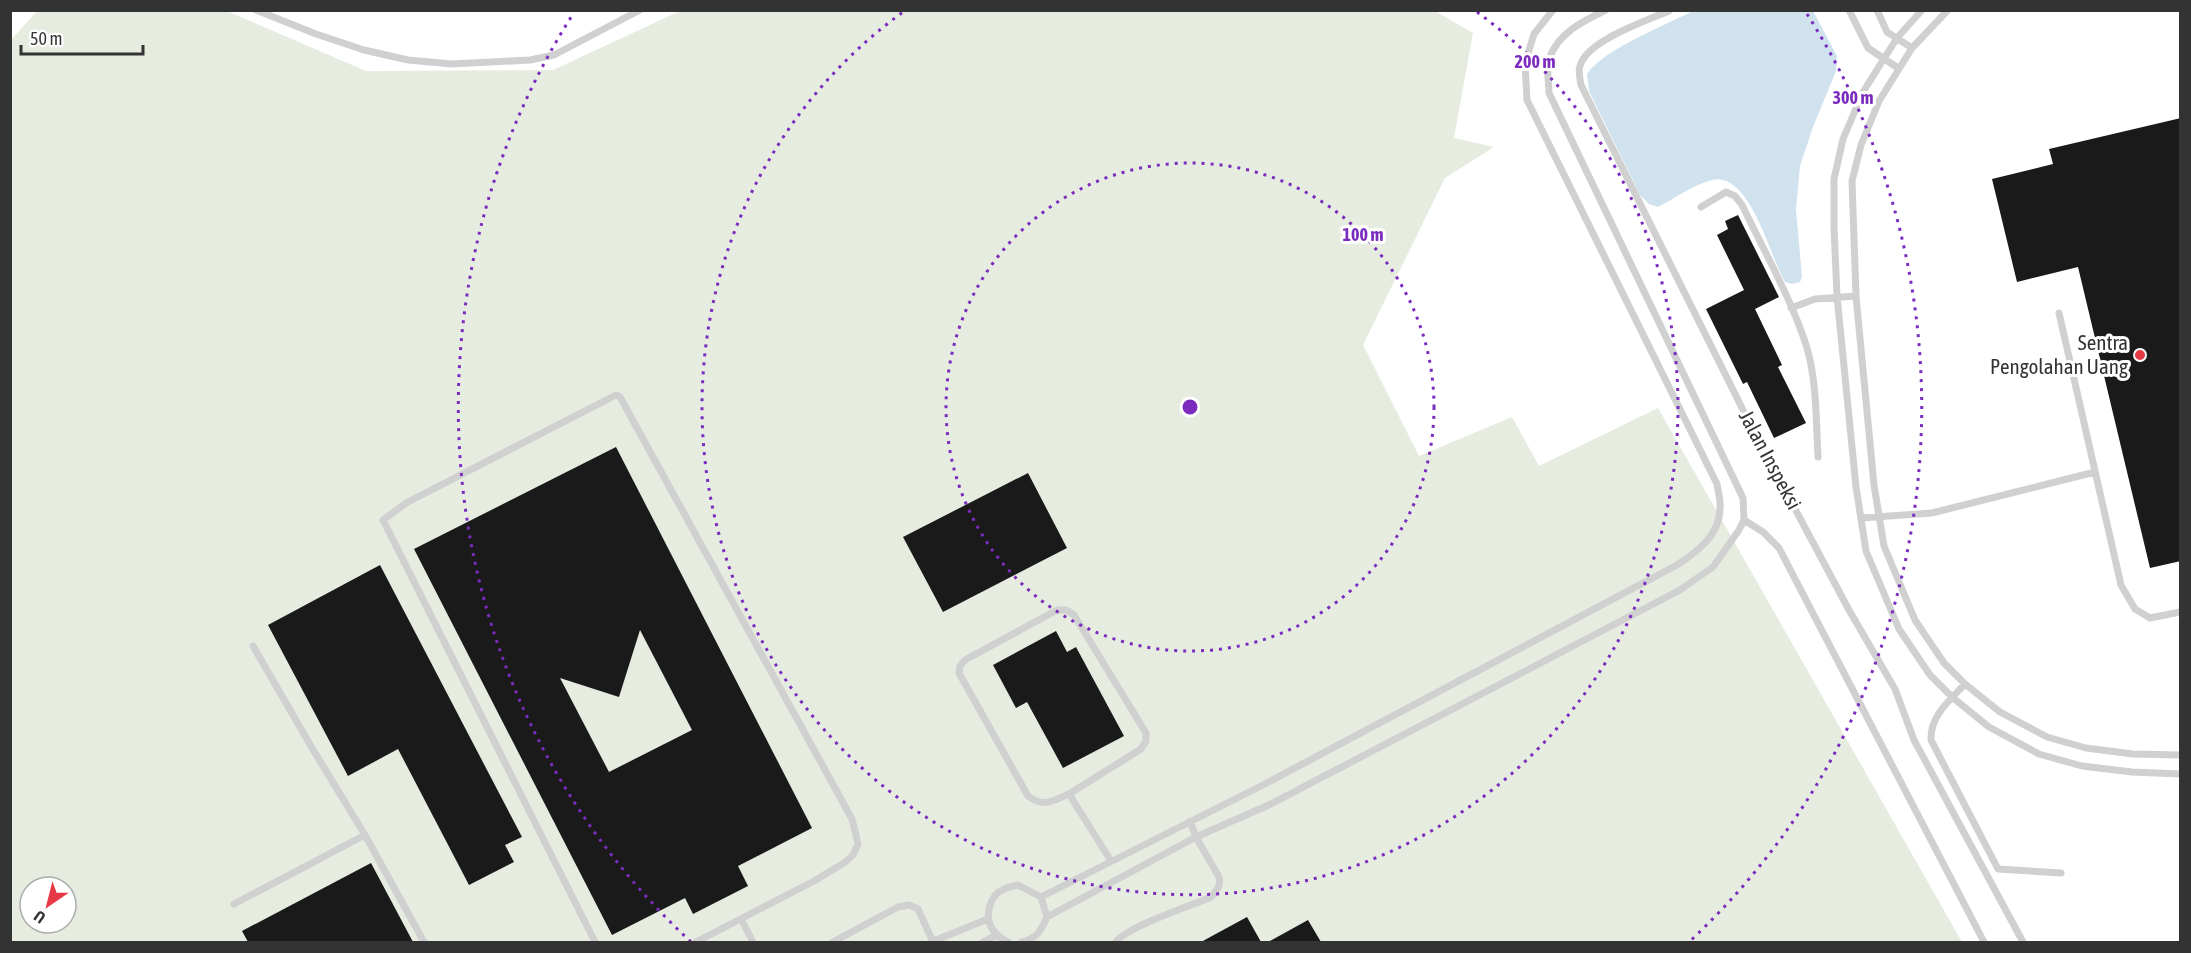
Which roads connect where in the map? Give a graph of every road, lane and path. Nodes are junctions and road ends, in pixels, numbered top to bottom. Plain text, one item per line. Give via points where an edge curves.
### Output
1 (256, 10) edge
2 (640, 10) edge
3 (1553, 10) edge
4 (1606, 10) edge
5 (1669, 10) edge
6 (1849, 10) edge
7 (1876, 10) edge
8 (1922, 10) edge
9 (1948, 10) edge
10 (1897, 38) junction
11 (1912, 48) junction
12 (1883, 58) junction
13 (1898, 68) junction
14 (1701, 207) dead end
15 (1856, 296) junction
16 (1837, 297) junction
17 (1791, 308) junction
18 (2059, 313) dead end
19 (1818, 458) dead end
20 (2095, 472) junction
21 (1879, 516) junction
22 (1861, 518) junction
23 (1744, 520) junction
24 (2181, 612) edge
25 (254, 645) dead end
26 (1965, 684) junction
27 (1952, 697) junction
28 (2181, 756) edge
29 (2181, 774) edge
30 (1069, 794) junction
31 (1190, 821) junction
32 (365, 835) junction
33 (1196, 837) junction
34 (1111, 861) junction
35 (2061, 873) dead end
36 (1041, 897) junction
37 (234, 904) dead end
38 (1047, 916) junction
39 (741, 919) junction
40 (988, 919) junction
41 (997, 936) junction
42 (1032, 941) edge
43 (424, 942) edge
44 (595, 942) edge
45 (696, 942) edge
46 (753, 942) edge
47 (833, 942) edge
48 (932, 942) edge
49 (983, 942) edge
50 (1008, 942) edge
51 (1022, 942) edge
52 (1116, 942) edge
53 (1984, 942) edge
54 (2023, 942) edge

1 - 2 lane via 364,50 452,64 554,55
3 - 31 lane via 1534,34 1525,63 1527,100 1717,484 1721,509 1713,533 1699,550 1677,566
4 - 23 lane via 1562,37 1548,61 1549,93 1743,498
5 - 54 lane, Jalan Inspeksi via 1610,36 1588,53 1580,65 1581,85 1754,432 1895,689 1914,740
6 - 12 lane via 1868,48
7 - 10 lane via 1887,32
8 - 10 lane
9 - 11 lane
10 - 11 lane
10 - 12 lane
11 - 13 lane
12 - 13 lane
12 - 16 lane via 1863,92 1843,140 1834,179
13 - 15 lane via 1860,146 1852,181
14 - 17 lane via 1726,192 1735,196
15 - 16 lane
15 - 21 lane
16 - 17 lane
16 - 22 lane
17 - 19 lane via 1811,368
18 - 20 lane
20 - 21 lane via 1932,513
20 - 24 lane via 2121,585 2135,609 2150,618
21 - 22 lane
21 - 26 lane via 1884,546 1915,620 1944,663
22 - 27 lane via 1866,551 1899,629 1930,675
23 - 33 lane via 1713,567 1680,590 1271,804
23 - 53 lane via 1779,548
25 - 32 lane
26 - 27 lane
26 - 28 lane via 2000,712 2047,737 2086,748
27 - 29 lane via 1989,727 2039,754 2082,766
27 - 35 lane via 1930,727 1931,740 1998,869
30 - 30 lane via 1044,804 1028,796 959,673 964,660 1058,610 1074,615 1146,733 1141,749
30 - 34 lane
31 - 33 lane
31 - 34 lane
32 - 37 lane
32 - 43 lane
33 - 38 lane
33 - 52 lane via 1219,877 1218,890 1211,897 1131,930
34 - 36 lane
36 - 38 lane
36 - 40 lane via 1018,885 1002,889 990,902
38 - 42 lane via 1040,934
39 - 44 lane via 844,863 858,844 852,819 616,395 406,503 383,520
39 - 45 lane
39 - 46 lane
40 - 41 lane
40 - 48 lane
41 - 49 lane
41 - 50 lane
42 - 51 lane
47 - 48 lane via 898,907 909,905 918,909

